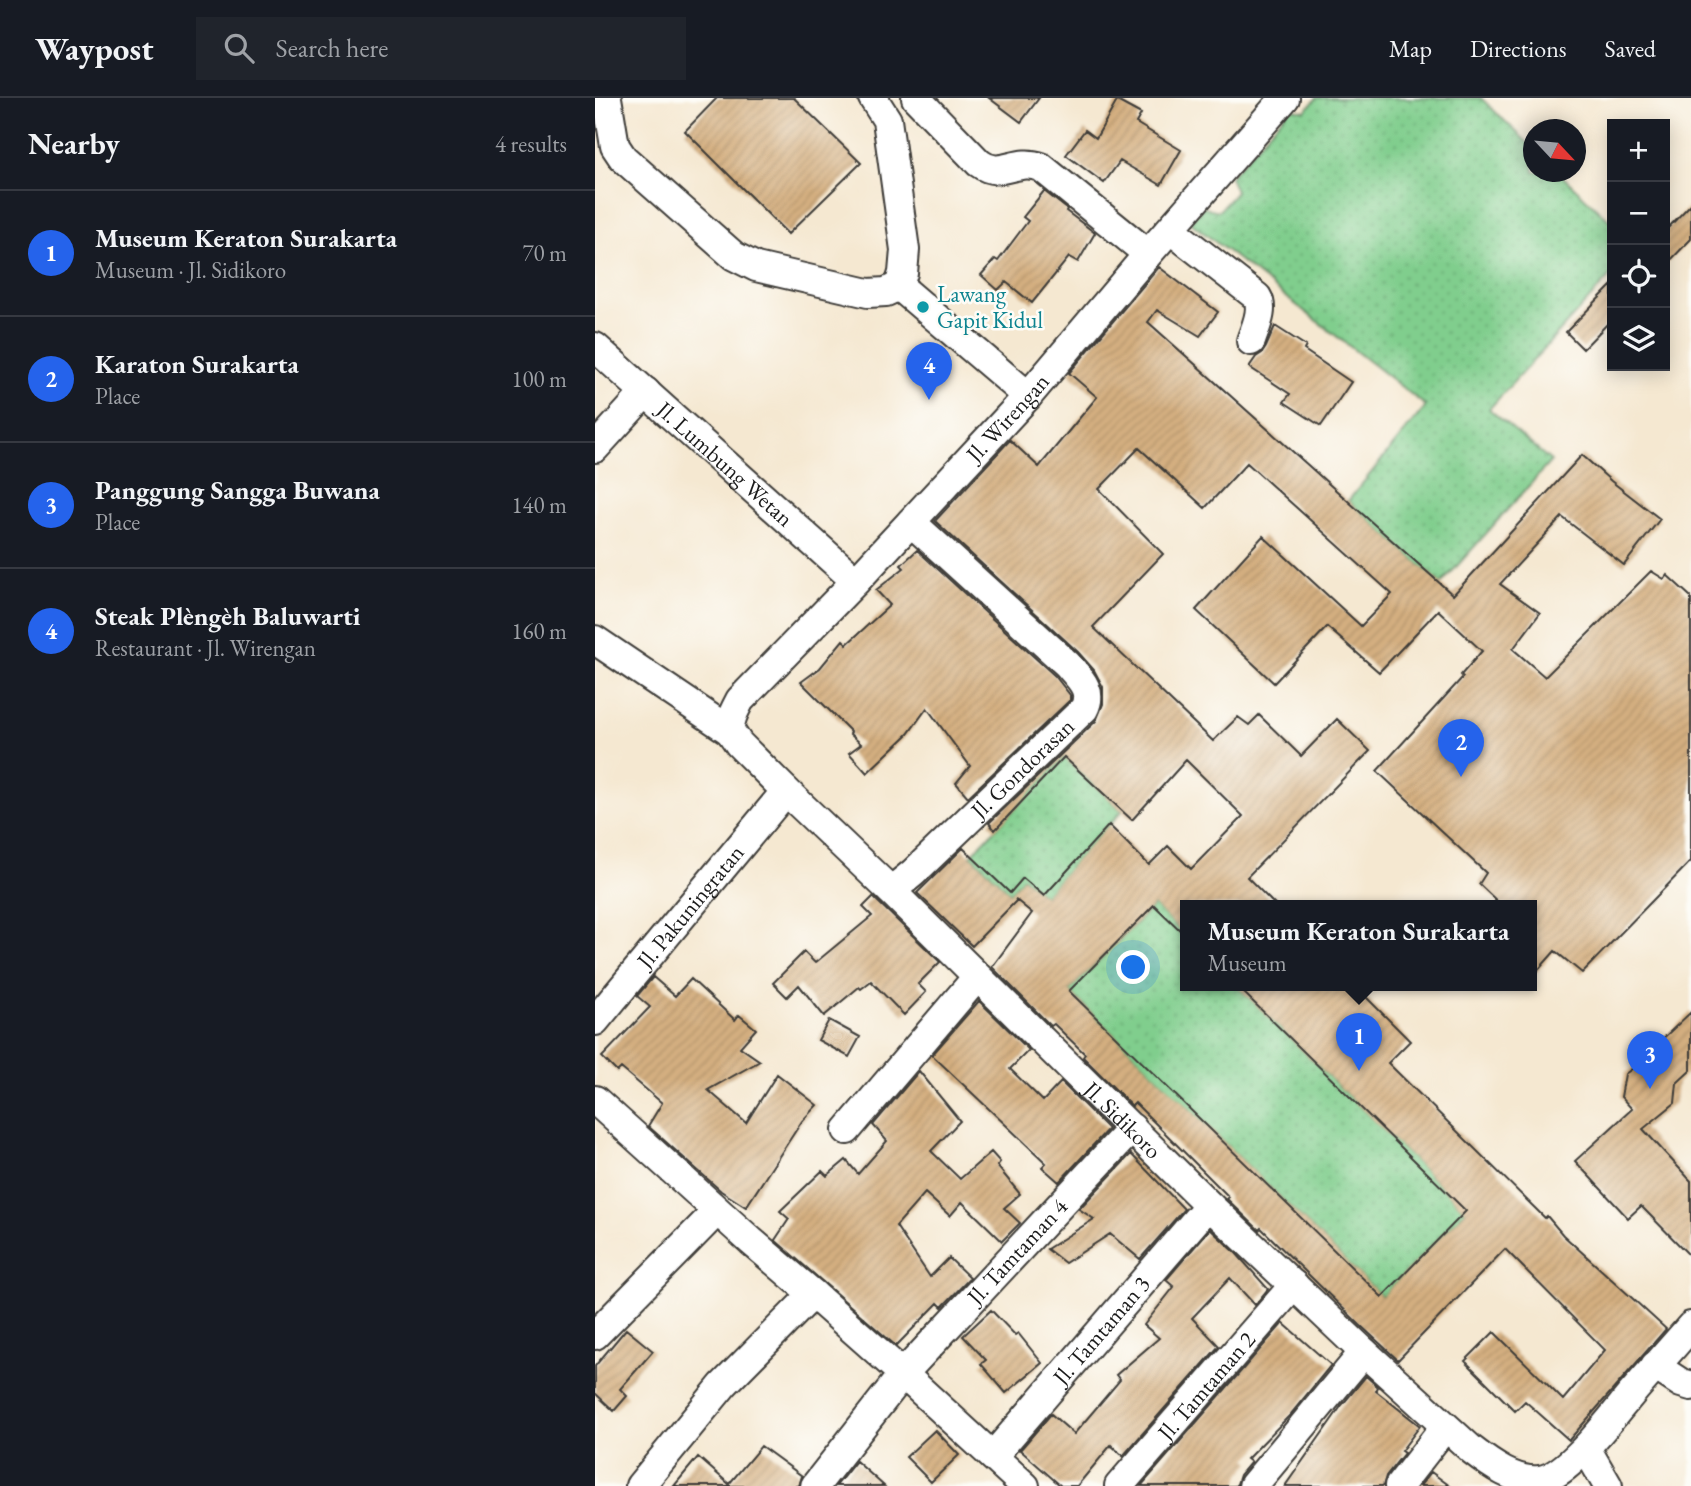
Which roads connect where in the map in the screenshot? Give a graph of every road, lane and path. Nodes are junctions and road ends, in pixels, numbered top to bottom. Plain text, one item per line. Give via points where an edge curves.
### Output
1 (607, 98) edge
2 (873, 98) edge
3 (1285, 98) edge
4 (923, 100) edge
5 (1171, 230) junction
6 (1148, 254) junction
7 (898, 286) junction
8 (1251, 341) dead end
9 (595, 347) edge
10 (646, 392) junction
11 (1028, 396) junction
12 (595, 448) edge
13 (911, 522) junction
14 (856, 581) junction
15 (595, 640) edge
16 (730, 731) junction
17 (786, 791) junction
18 (891, 891) junction
19 (977, 977) junction
20 (595, 1021) edge
21 (595, 1100) edge
22 (1132, 1128) junction
23 (847, 1130) dead end
24 (1209, 1205) junction
25 (717, 1211) junction
26 (1294, 1285) junction
27 (813, 1294) junction
28 (1691, 1326) edge
29 (595, 1335) edge
30 (1364, 1352) junction
31 (1655, 1366) junction
32 (903, 1374) junction
33 (1691, 1386) edge
34 (1445, 1427) junction
35 (1585, 1448) junction
36 (993, 1456) junction
37 (1536, 1483) edge
38 (640, 1486) edge
39 (815, 1486) edge
40 (1025, 1486) edge
41 (1119, 1486) edge
42 (1253, 1486) edge
43 (1399, 1486) edge
44 (1608, 1486) edge

1 - 7 street via 615,146 623,158 734,256 756,267 868,293
2 - 7 street via 887,120 905,250
3 - 5 street, Jl. Wirengan
4 - 6 street via 987,169 1025,164 1041,167
5 - 6 street, Jl. Wirengan
5 - 8 street via 1257,297 1261,303
6 - 11 street, Jl. Wirengan
7 - 11 street
9 - 10 street, Jl. Lumbung Wetan
10 - 12 street
10 - 14 street, Jl. Lumbung Wetan
11 - 13 street, Jl. Wirengan
13 - 14 street, Jl. Wirengan
13 - 18 street, Jl. Gondorasan via 1067,664 1083,682 1088,698 1084,709
14 - 16 street, Jl. Wirengan via 740,700 731,716
15 - 16 street, Jl. Sidikoro
16 - 17 street, Jl. Sidikoro
17 - 18 street, Jl. Sidikoro
17 - 20 street, Jl. Pakuningratan
18 - 19 street, Jl. Sidikoro
19 - 22 street, Jl. Sidikoro
19 - 23 street
21 - 25 street
22 - 24 street, Jl. Sidikoro
22 - 32 street, Jl. Tamtaman 4
24 - 26 street, Jl. Sidikoro
24 - 36 street, Jl. Tamtaman 3
25 - 27 street
25 - 29 street
26 - 30 street, Jl. Sidikoro
26 - 41 street, Jl. Tamtaman 2
27 - 32 street
27 - 38 street via 723,1385
28 - 31 street
30 - 34 street, Jl. Sidikoro
30 - 42 street
31 - 33 street
31 - 35 street
32 - 36 street
32 - 39 street, Jl. Tamtaman 4
34 - 37 street, Jl. Sidikoro via 1489,1464
34 - 43 street
35 - 37 street
35 - 44 street
36 - 40 street

